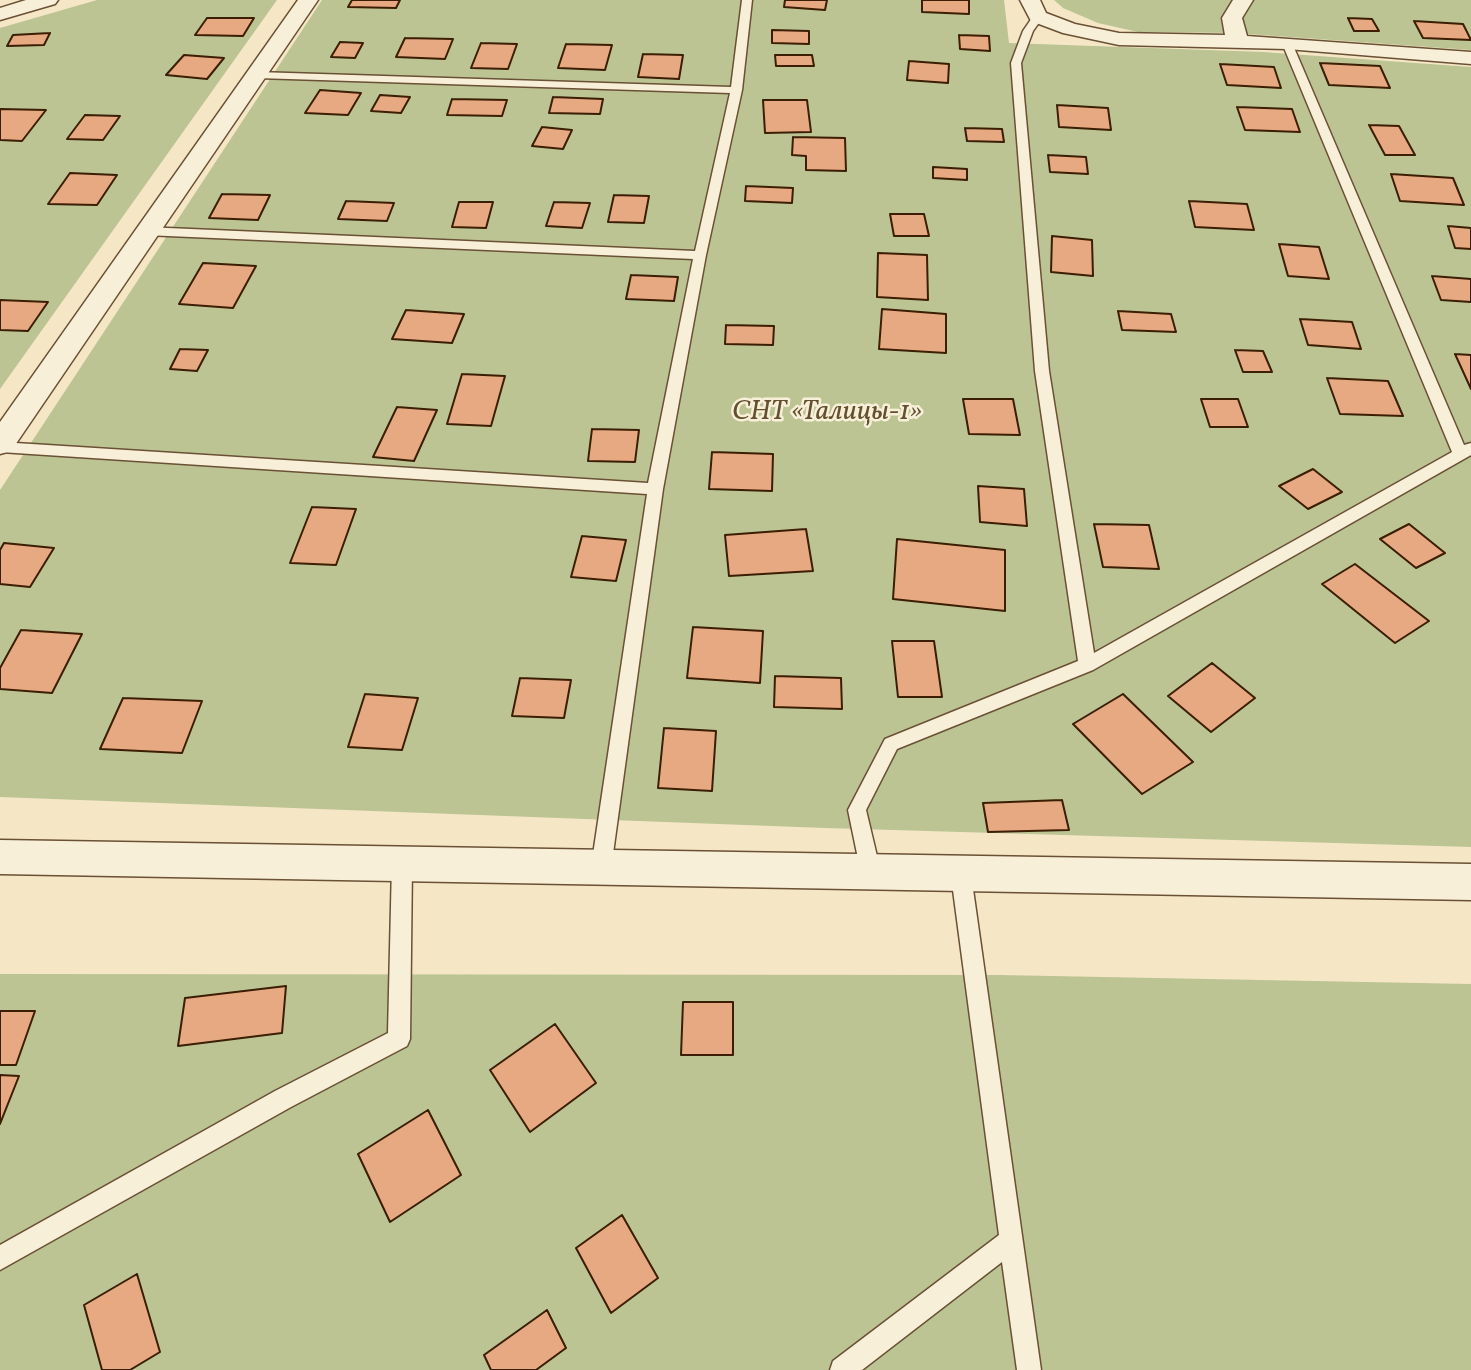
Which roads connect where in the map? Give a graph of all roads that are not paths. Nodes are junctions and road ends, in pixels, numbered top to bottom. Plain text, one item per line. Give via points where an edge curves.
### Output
1 (48, 0) edge
2 (307, 0) edge
3 (747, 0) edge
4 (1242, 0) edge
5 (1034, 8) edge
6 (0, 14) edge
7 (1240, 41) junction
8 (1287, 43) junction
9 (1471, 58) edge
10 (257, 75) junction
11 (736, 90) junction
12 (145, 231) junction
13 (700, 255) junction
14 (0, 445) edge
15 (1466, 451) edge
16 (655, 489) junction
17 (1087, 665) junction
18 (0, 857) edge
19 (402, 864) junction
20 (601, 868) junction
21 (871, 873) junction
22 (961, 875) junction
23 (1471, 882) edge
24 (1011, 1240) junction
25 (0, 1258) edge
26 (842, 1370) edge
27 (1029, 1370) edge

1 - 6 street
2 - 10 street
3 - 11 lane
4 - 7 street via 1232,18
5 - 7 street via 1070,29 1119,39
5 - 17 lane via 1016,63 1042,371
7 - 8 street
8 - 9 street
8 - 15 lane
10 - 11 lane
10 - 12 street
11 - 13 lane
12 - 13 lane
12 - 14 street
13 - 16 lane
14 - 16 lane
15 - 17 lane
16 - 20 lane
17 - 21 lane via 891,744 857,810
18 - 19 street
19 - 20 street
19 - 25 lane via 399,1039
20 - 21 street
21 - 22 street
22 - 23 street
22 - 24 lane
24 - 26 lane
24 - 27 lane

